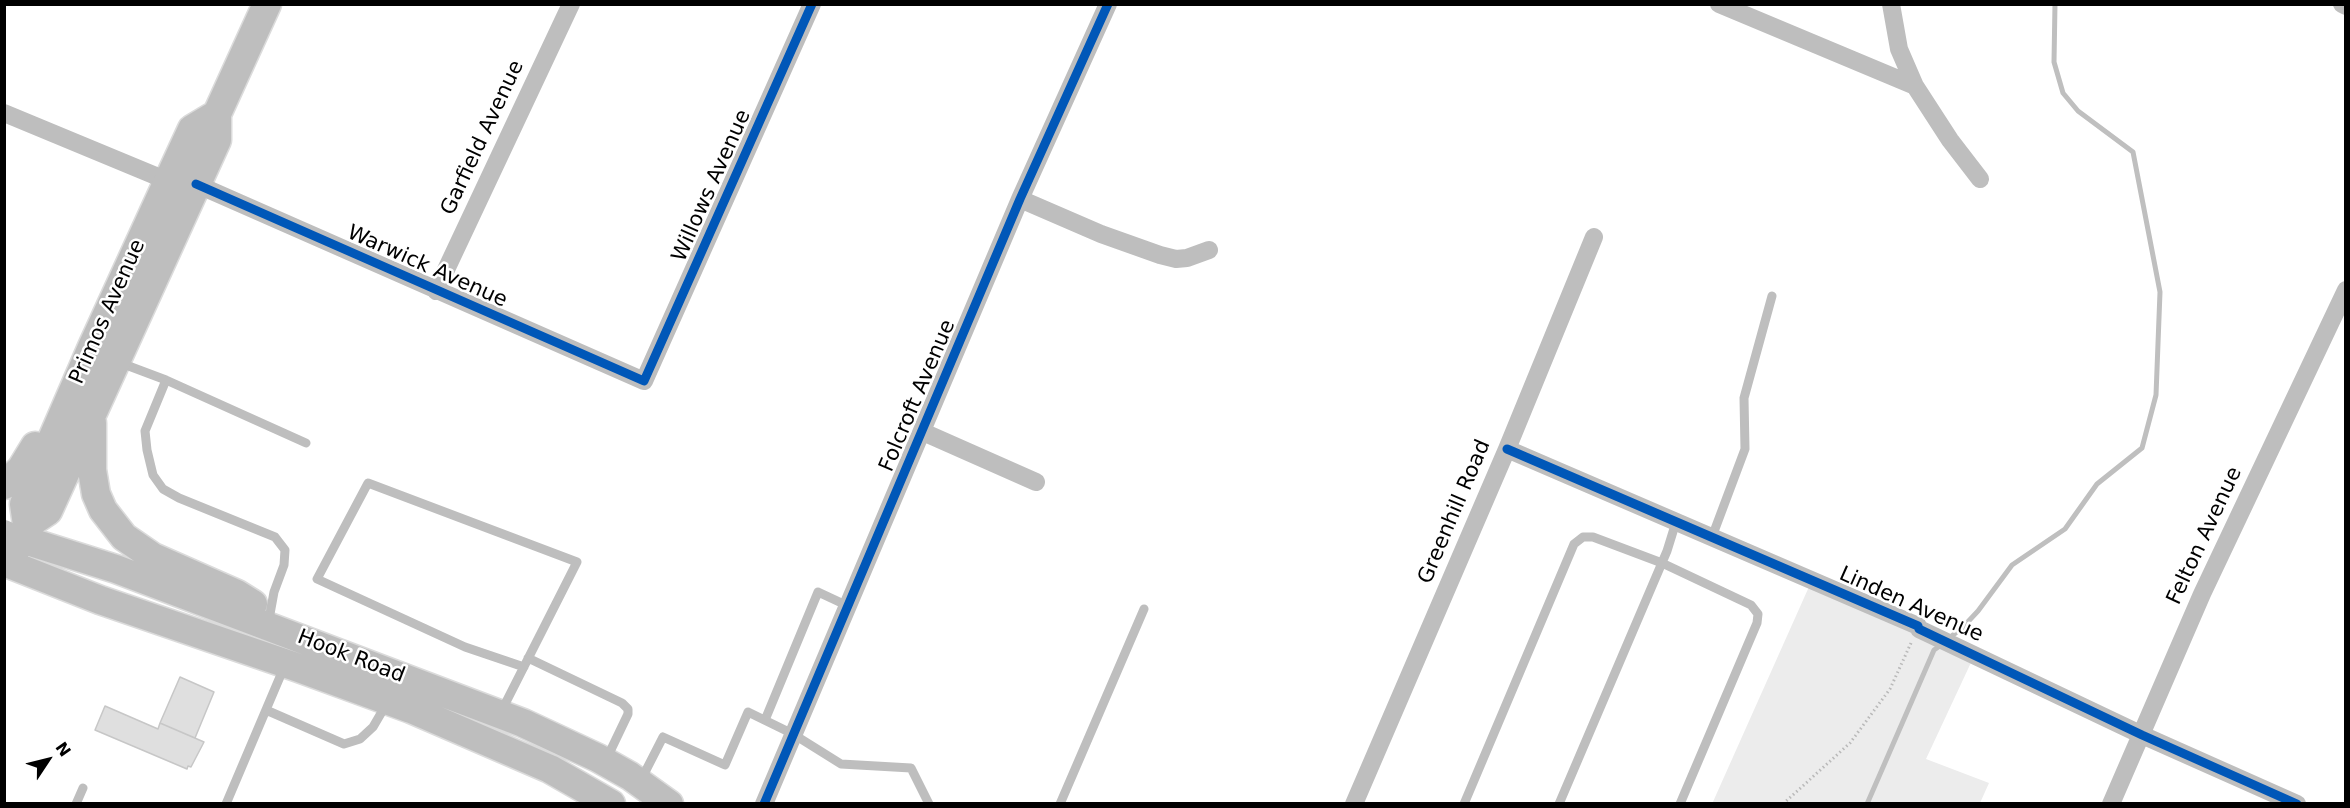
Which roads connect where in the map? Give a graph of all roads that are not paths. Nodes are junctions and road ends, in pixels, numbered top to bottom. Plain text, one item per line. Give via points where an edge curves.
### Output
1 (267, 4) edge
2 (571, 4) edge
3 (812, 4) edge
4 (1108, 4) edge
5 (1719, 4) edge
6 (1891, 4) edge
7 (1915, 86) junction
8 (4, 113) edge
9 (217, 114) junction
10 (1980, 179) dead end
11 (168, 181) junction
12 (196, 184) junction
13 (1020, 199) junction
14 (1594, 237) dead end
15 (1209, 250) dead end
16 (2346, 290) edge
17 (436, 291) junction
18 (1772, 296) dead end
19 (115, 361) junction
20 (166, 380) junction
21 (645, 381) joint
22 (81, 403) junction
23 (923, 432) junction
24 (306, 443) dead end
25 (1507, 449) junction
26 (1036, 482) dead end
27 (4, 485) edge
28 (1676, 522) junction
29 (17, 532) edge
30 (1712, 537) junction
31 (1662, 563) junction
32 (6, 567) edge
33 (848, 606) junction
34 (1144, 609) dead end
35 (270, 614) junction
36 (307, 641) junction
37 (526, 662) junction
38 (286, 663) junction
39 (388, 700) junction
40 (266, 710) junction
41 (500, 714) junction
42 (765, 720) junction
43 (793, 734) junction
44 (2142, 735) junction
45 (605, 762) junction
46 (639, 783) junction
47 (83, 788) dead end
48 (76, 804) edge
49 (226, 804) edge
50 (611, 804) edge
51 (669, 804) edge
52 (764, 804) edge
53 (929, 804) edge
54 (1060, 804) edge
55 (1354, 804) edge
56 (1464, 804) edge
57 (1559, 804) edge
58 (1680, 804) edge
59 (2111, 804) edge
60 (2297, 804) edge

1 - 9 main road, Primos Avenue
2 - 17 street, Garfield Avenue
3 - 21 street, Willows Avenue
4 - 13 street, Folcroft Avenue
5 - 7 street
6 - 7 street via 1899,49
7 - 10 street
8 - 11 street
9 - 11 main road, Primos Avenue via 192,129
9 - 12 main road, Primos Avenue via 217,140
11 - 22 main road, Primos Avenue
12 - 17 street, Warwick Avenue
12 - 19 main road, Primos Avenue
13 - 15 street via 1160,255 1187,258
13 - 23 street, Folcroft Avenue
14 - 25 street, Greenhill Road
16 - 44 street, Felton Avenue via 2202,594
17 - 21 street, Warwick Avenue
18 - 30 lane via 1743,398 1744,449
19 - 20 lane
19 - 22 main road, Primos Avenue
20 - 24 lane
20 - 35 lane via 145,431 153,476 163,489 179,498 275,537 285,550
22 - 27 main road
22 - 29 main road, Primos Avenue via 24,504
22 - 35 main road via 96,494 124,537 153,557 237,594
23 - 26 street
23 - 33 street, Folcroft Avenue
25 - 28 street, Linden Avenue
25 - 55 street, Greenhill Road
28 - 30 street, Linden Avenue
28 - 31 lane
29 - 32 main road, Primos Avenue
29 - 36 main road, Hook Road
30 - 44 street, Linden Avenue via 1918,626
31 - 56 lane via 1593,537 1583,537 1574,544
31 - 57 lane
31 - 58 lane via 1751,605 1758,614
32 - 38 main road, Hook Road
33 - 42 lane via 818,592
33 - 43 street, Folcroft Avenue
34 - 54 lane
35 - 36 main road
36 - 41 main road, Hook Road
37 - 37 lane via 577,562 368,483 317,579 465,647
37 - 41 lane
37 - 45 lane via 628,709
38 - 39 main road, Hook Road
38 - 40 lane
39 - 40 lane via 374,727 360,739 344,744
39 - 50 main road, Hook Road via 550,769
40 - 49 lane
41 - 45 main road, Hook Road
42 - 43 lane
42 - 46 lane via 748,712 725,765 663,737
43 - 52 street, Folcroft Avenue
43 - 53 lane via 841,764 911,768
44 - 59 street, Felton Avenue
44 - 60 street, Linden Avenue
45 - 46 main road, Hook Road
46 - 51 main road, Hook Road
47 - 48 lane

